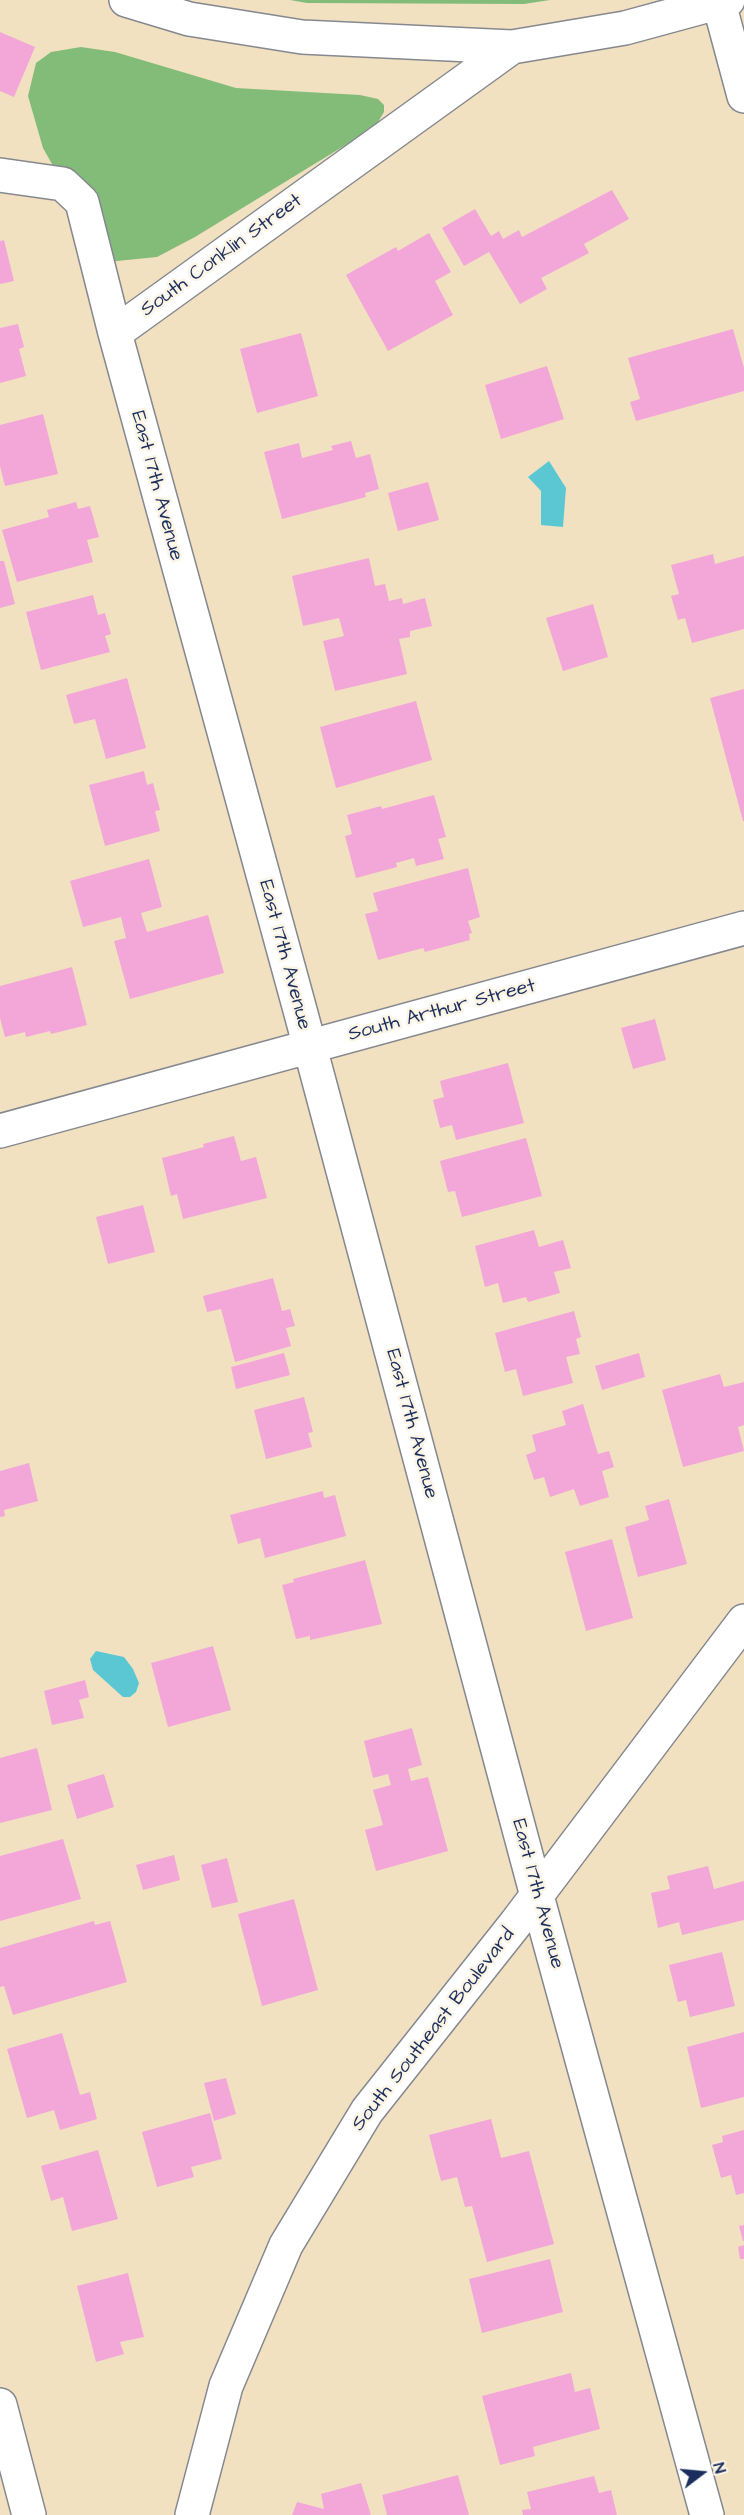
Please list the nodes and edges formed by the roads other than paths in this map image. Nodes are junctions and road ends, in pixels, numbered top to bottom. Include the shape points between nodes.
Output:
1 (126, 0) edge
2 (724, 1) edge
3 (512, 47) junction
4 (744, 96) edge
5 (0, 175) edge
6 (115, 333) junction
7 (744, 928) edge
8 (310, 1048) junction
9 (0, 1131) edge
10 (744, 1621) edge
11 (537, 1896) junction
12 (0, 2405) edge
13 (29, 2515) edge
14 (192, 2515) edge
15 (707, 2515) edge

1 - 3 street via 189,19 302,38
2 - 3 street via 625,28
2 - 4 street
3 - 6 street, South Conklin Street
5 - 6 street, South Conklin Street via 63,184 82,202
6 - 8 street, East 17th Avenue
7 - 8 street, South Arthur Street
8 - 9 street, South Arthur Street
8 - 11 street, East 17th Avenue
10 - 11 street, South Southeast Boulevard
11 - 14 street, South Southeast Boulevard via 367,2111 286,2245 226,2386
11 - 15 street, East 17th Avenue
12 - 13 street

